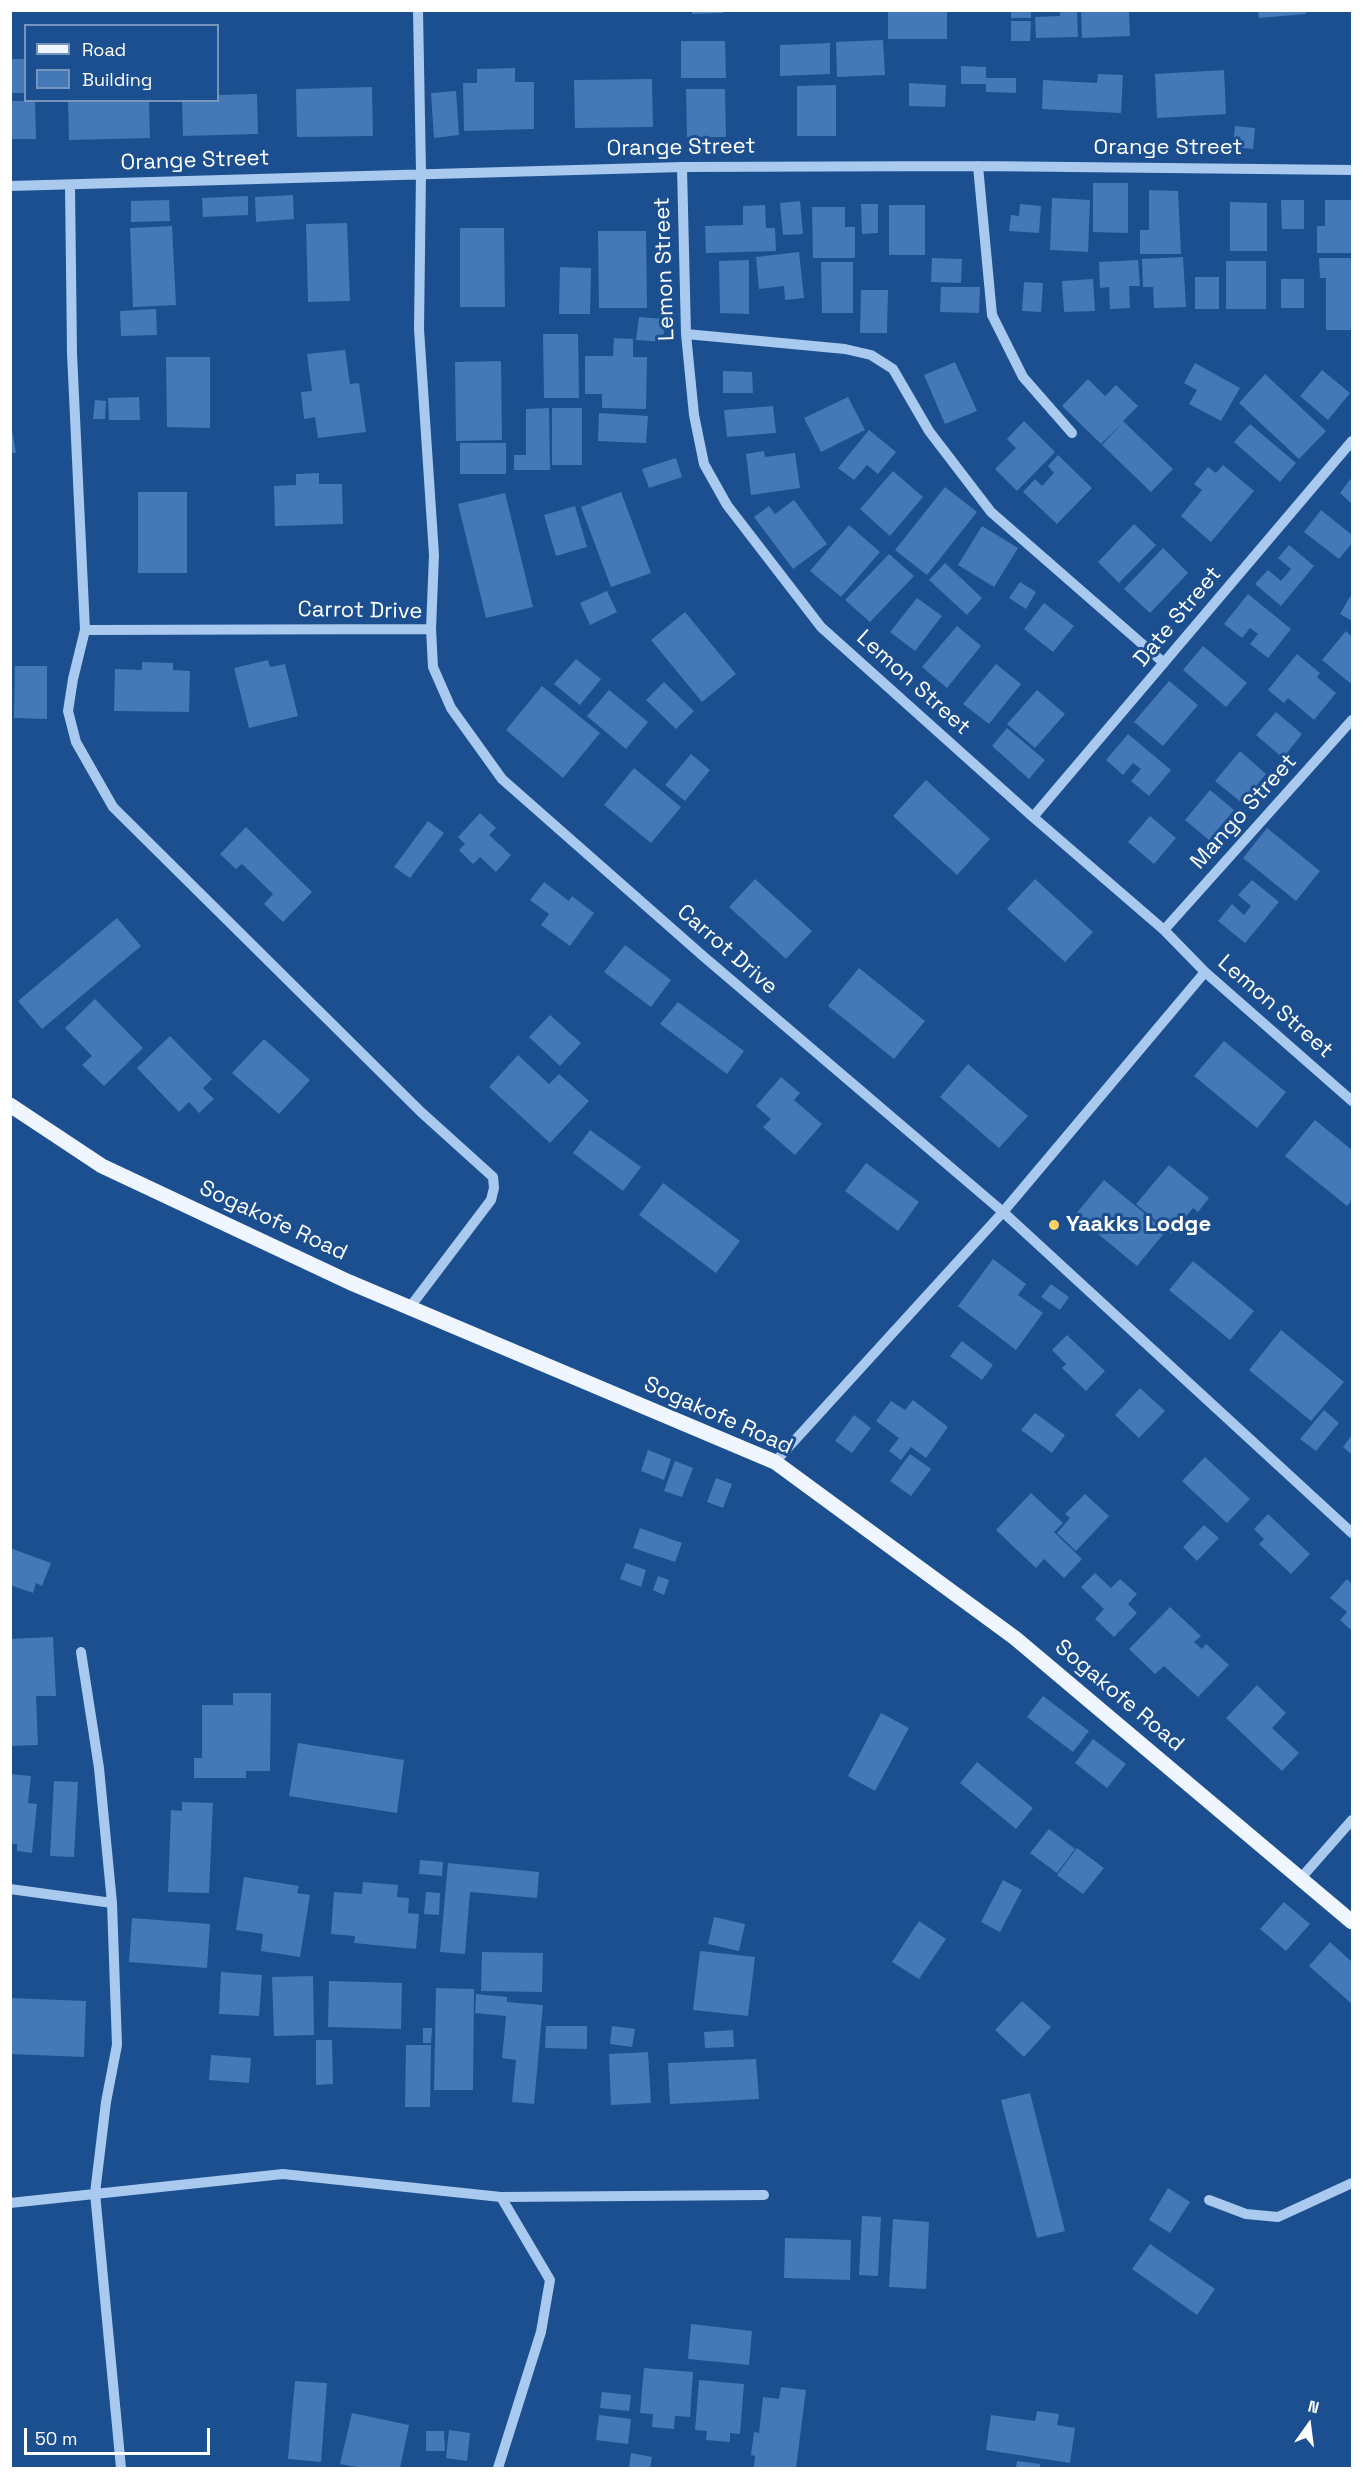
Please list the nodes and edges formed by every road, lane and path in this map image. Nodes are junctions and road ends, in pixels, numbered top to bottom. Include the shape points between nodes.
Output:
1 (418, 10) edge
2 (978, 166) junction
3 (682, 167) junction
4 (1353, 170) edge
5 (421, 172) junction
6 (70, 184) junction
7 (10, 186) edge
8 (686, 334) junction
9 (1072, 433) dead end
10 (1353, 441) edge
11 (431, 629) junction
12 (85, 630) junction
13 (1164, 663) junction
14 (1353, 720) edge
15 (1033, 818) junction
16 (1164, 930) junction
17 (1205, 972) junction
18 (1353, 1101) edge
19 (10, 1106) edge
20 (1003, 1212) junction
21 (410, 1307) junction
22 (775, 1462) junction
23 (1353, 1533) edge
24 (81, 1652) dead end
25 (1353, 1820) edge
26 (1301, 1878) junction
27 (10, 1889) edge
28 (112, 1903) junction
29 (1353, 1922) edge
30 (1353, 2182) edge
31 (95, 2193) junction
32 (765, 2195) dead end
33 (501, 2197) junction
34 (1209, 2199) dead end
35 (10, 2203) edge
36 (121, 2469) edge
37 (498, 2469) edge

1 - 5 street
2 - 3 street, Orange Street
2 - 4 street, Orange Street
2 - 9 street via 992,315 1023,377
3 - 5 street, Orange Street
3 - 8 street, Lemon Street
5 - 6 street, Orange Street
5 - 11 street via 419,329 434,555
6 - 7 street, Orange Street
6 - 12 street via 72,353
8 - 13 street via 845,348 871,355 893,369 929,430 991,512
8 - 15 street, Lemon Street via 694,416 704,464 727,505 821,627
10 - 13 street, Date Street
11 - 12 street, Carrot Drive
11 - 20 street, Carrot Drive via 433,667 451,708 502,779
12 - 21 street via 68,711 76,742 113,807 421,1112 493,1177 491,1200
13 - 15 street, Date Street
14 - 16 street, Mango Street
15 - 16 street, Lemon Street
16 - 17 street, Lemon Street
17 - 18 street, Lemon Street
17 - 20 street
19 - 21 main road, Sogakofe Road via 102,1166
20 - 22 street
20 - 23 street, Carrot Drive
21 - 22 main road, Sogakofe Road
22 - 26 main road, Sogakofe Road via 1015,1638
24 - 28 street via 99,1768
25 - 26 street
26 - 29 main road, Sogakofe Road
27 - 28 street
28 - 31 street via 117,2045
30 - 34 street via 1278,2217 1246,2214
31 - 33 street via 283,2174
31 - 35 street
31 - 36 street
32 - 33 street
33 - 37 street via 550,2280 541,2332

